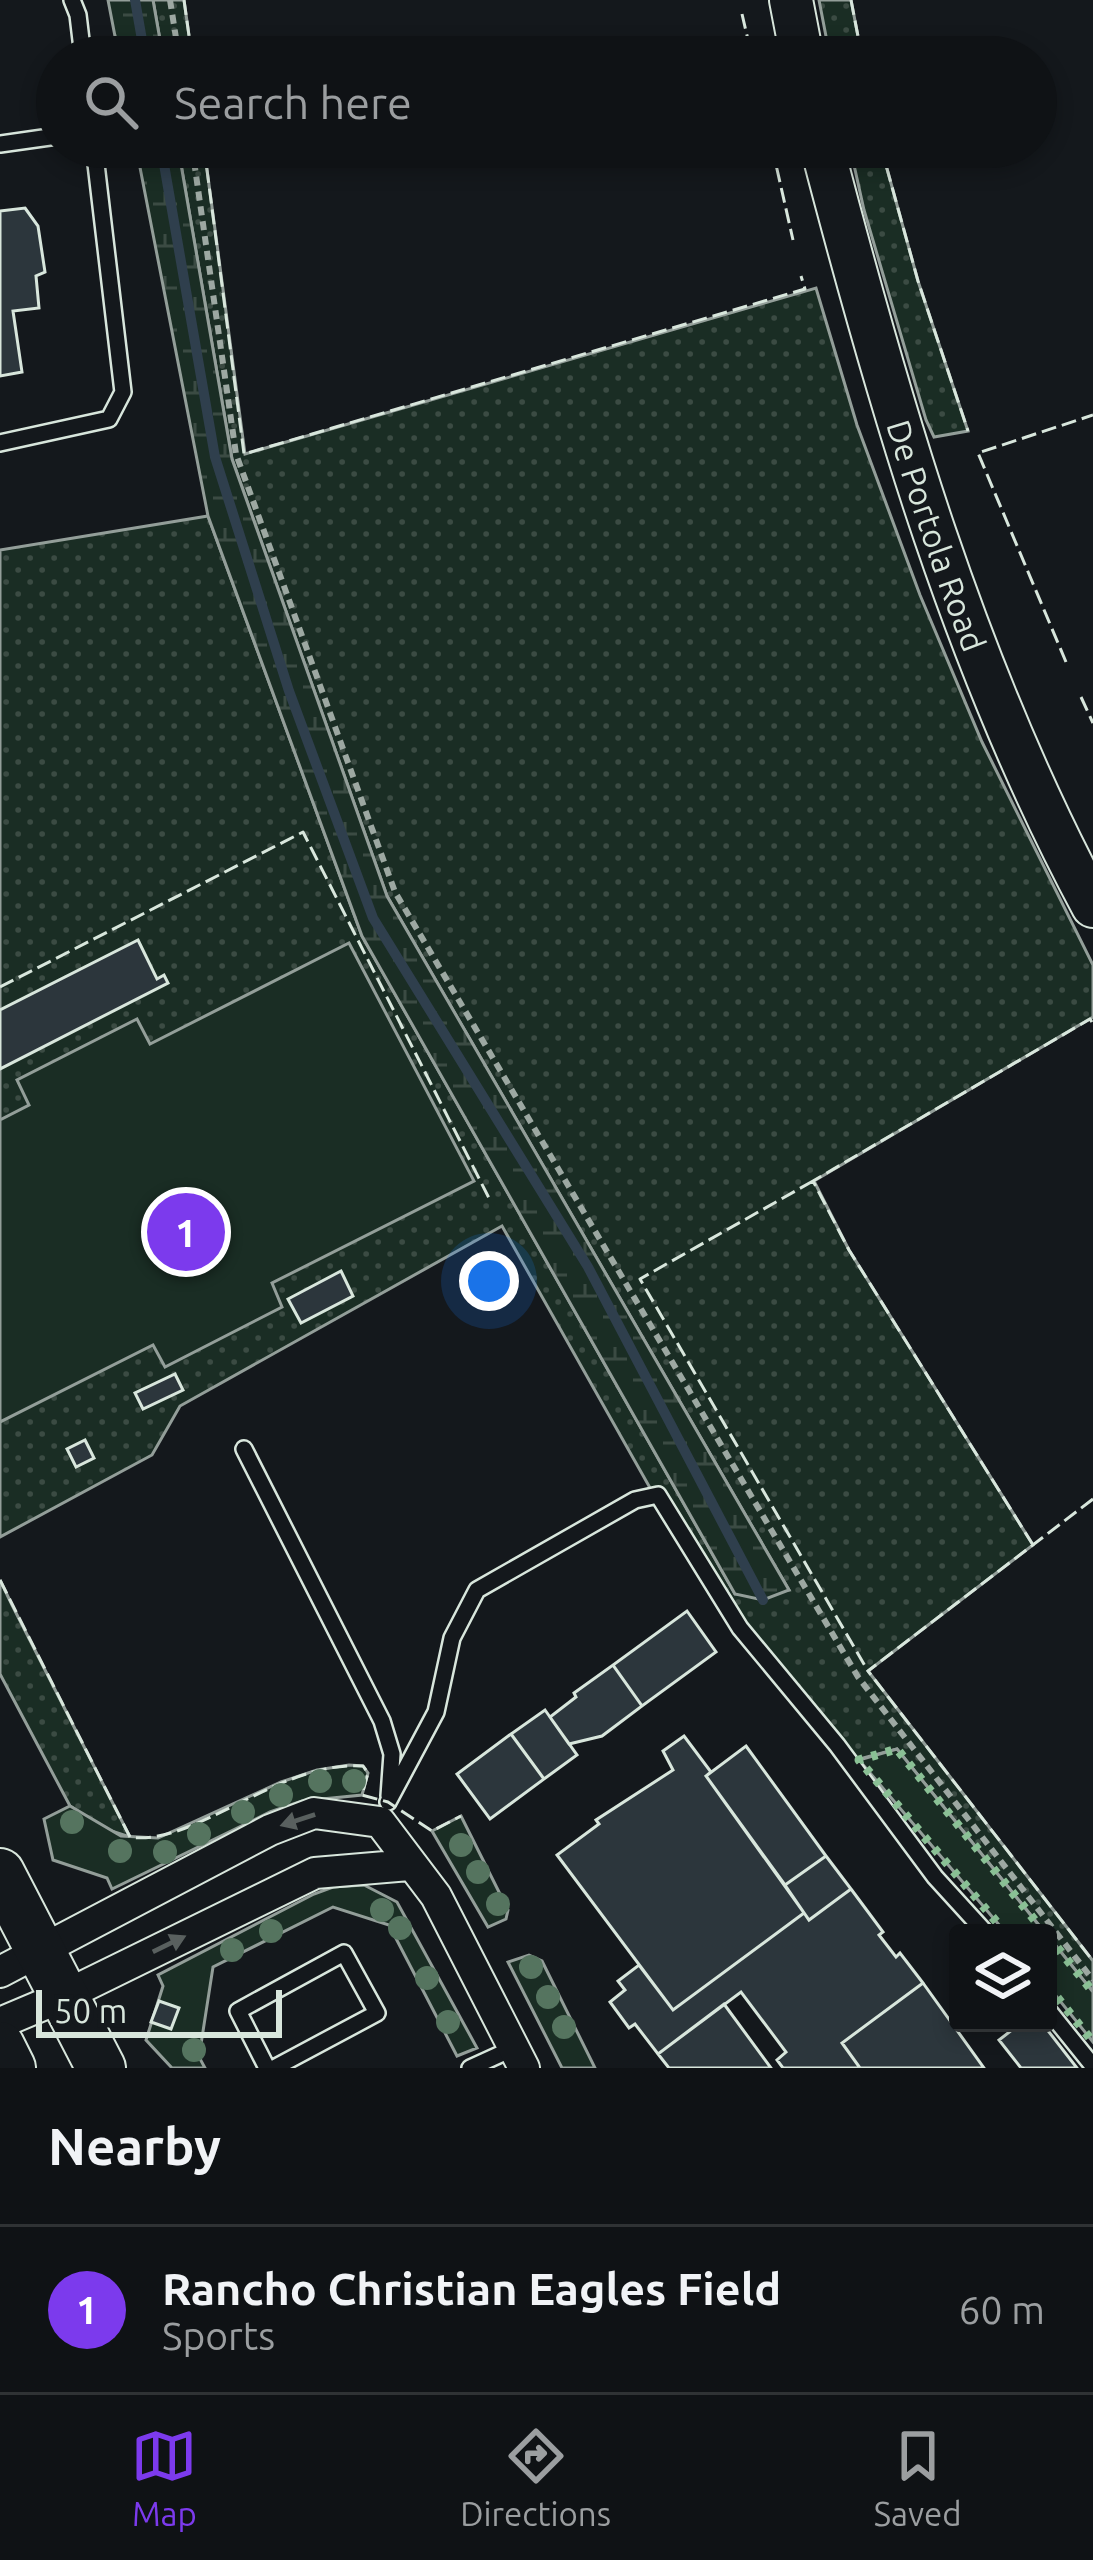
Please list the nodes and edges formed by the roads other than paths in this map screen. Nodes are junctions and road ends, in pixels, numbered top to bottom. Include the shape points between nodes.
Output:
1 (72, 0) edge
2 (791, 0) edge
3 (80, 36) edge
4 (798, 36) edge
5 (36, 139) edge
6 (0, 144) edge
7 (96, 168) edge
8 (827, 168) edge
9 (0, 443) edge
10 (1093, 906) edge
11 (244, 1450) dead end
12 (384, 1812) junction
13 (410, 1865) junction
14 (368, 1868) junction
15 (0, 1873) edge
16 (978, 1924) edge
17 (20, 1962) edge
18 (64, 1996) junction
19 (1057, 2021) edge
20 (0, 2023) edge
21 (0, 2046) edge
22 (519, 2058) edge
23 (1093, 2066) edge
24 (11, 2068) edge
25 (101, 2068) edge
26 (271, 2068) edge
27 (470, 2068) edge

1 - 3 lane
2 - 4 main road
5 - 6 lane
7 - 9 lane via 123,392 109,419
8 - 10 main road, De Portola Road via 880,369 961,614 1049,825
11 - 12 lane via 382,1721 392,1754
12 - 13 street
12 - 14 lane
12 - 16 lane via 436,1712 452,1639 477,1590 635,1500 658,1495 740,1628
12 -> 17 street via 292,1821
13 - 14 street
13 - 22 street via 436,1896
18 -> 14 street via 315,1873
15 - 17 main road
17 - 18 main road
18 - 20 street
18 - 25 main road
19 - 23 lane
21 - 24 main road
22 - 27 lane
26 - 26 lane via 238,2011 344,1953 377,2013

